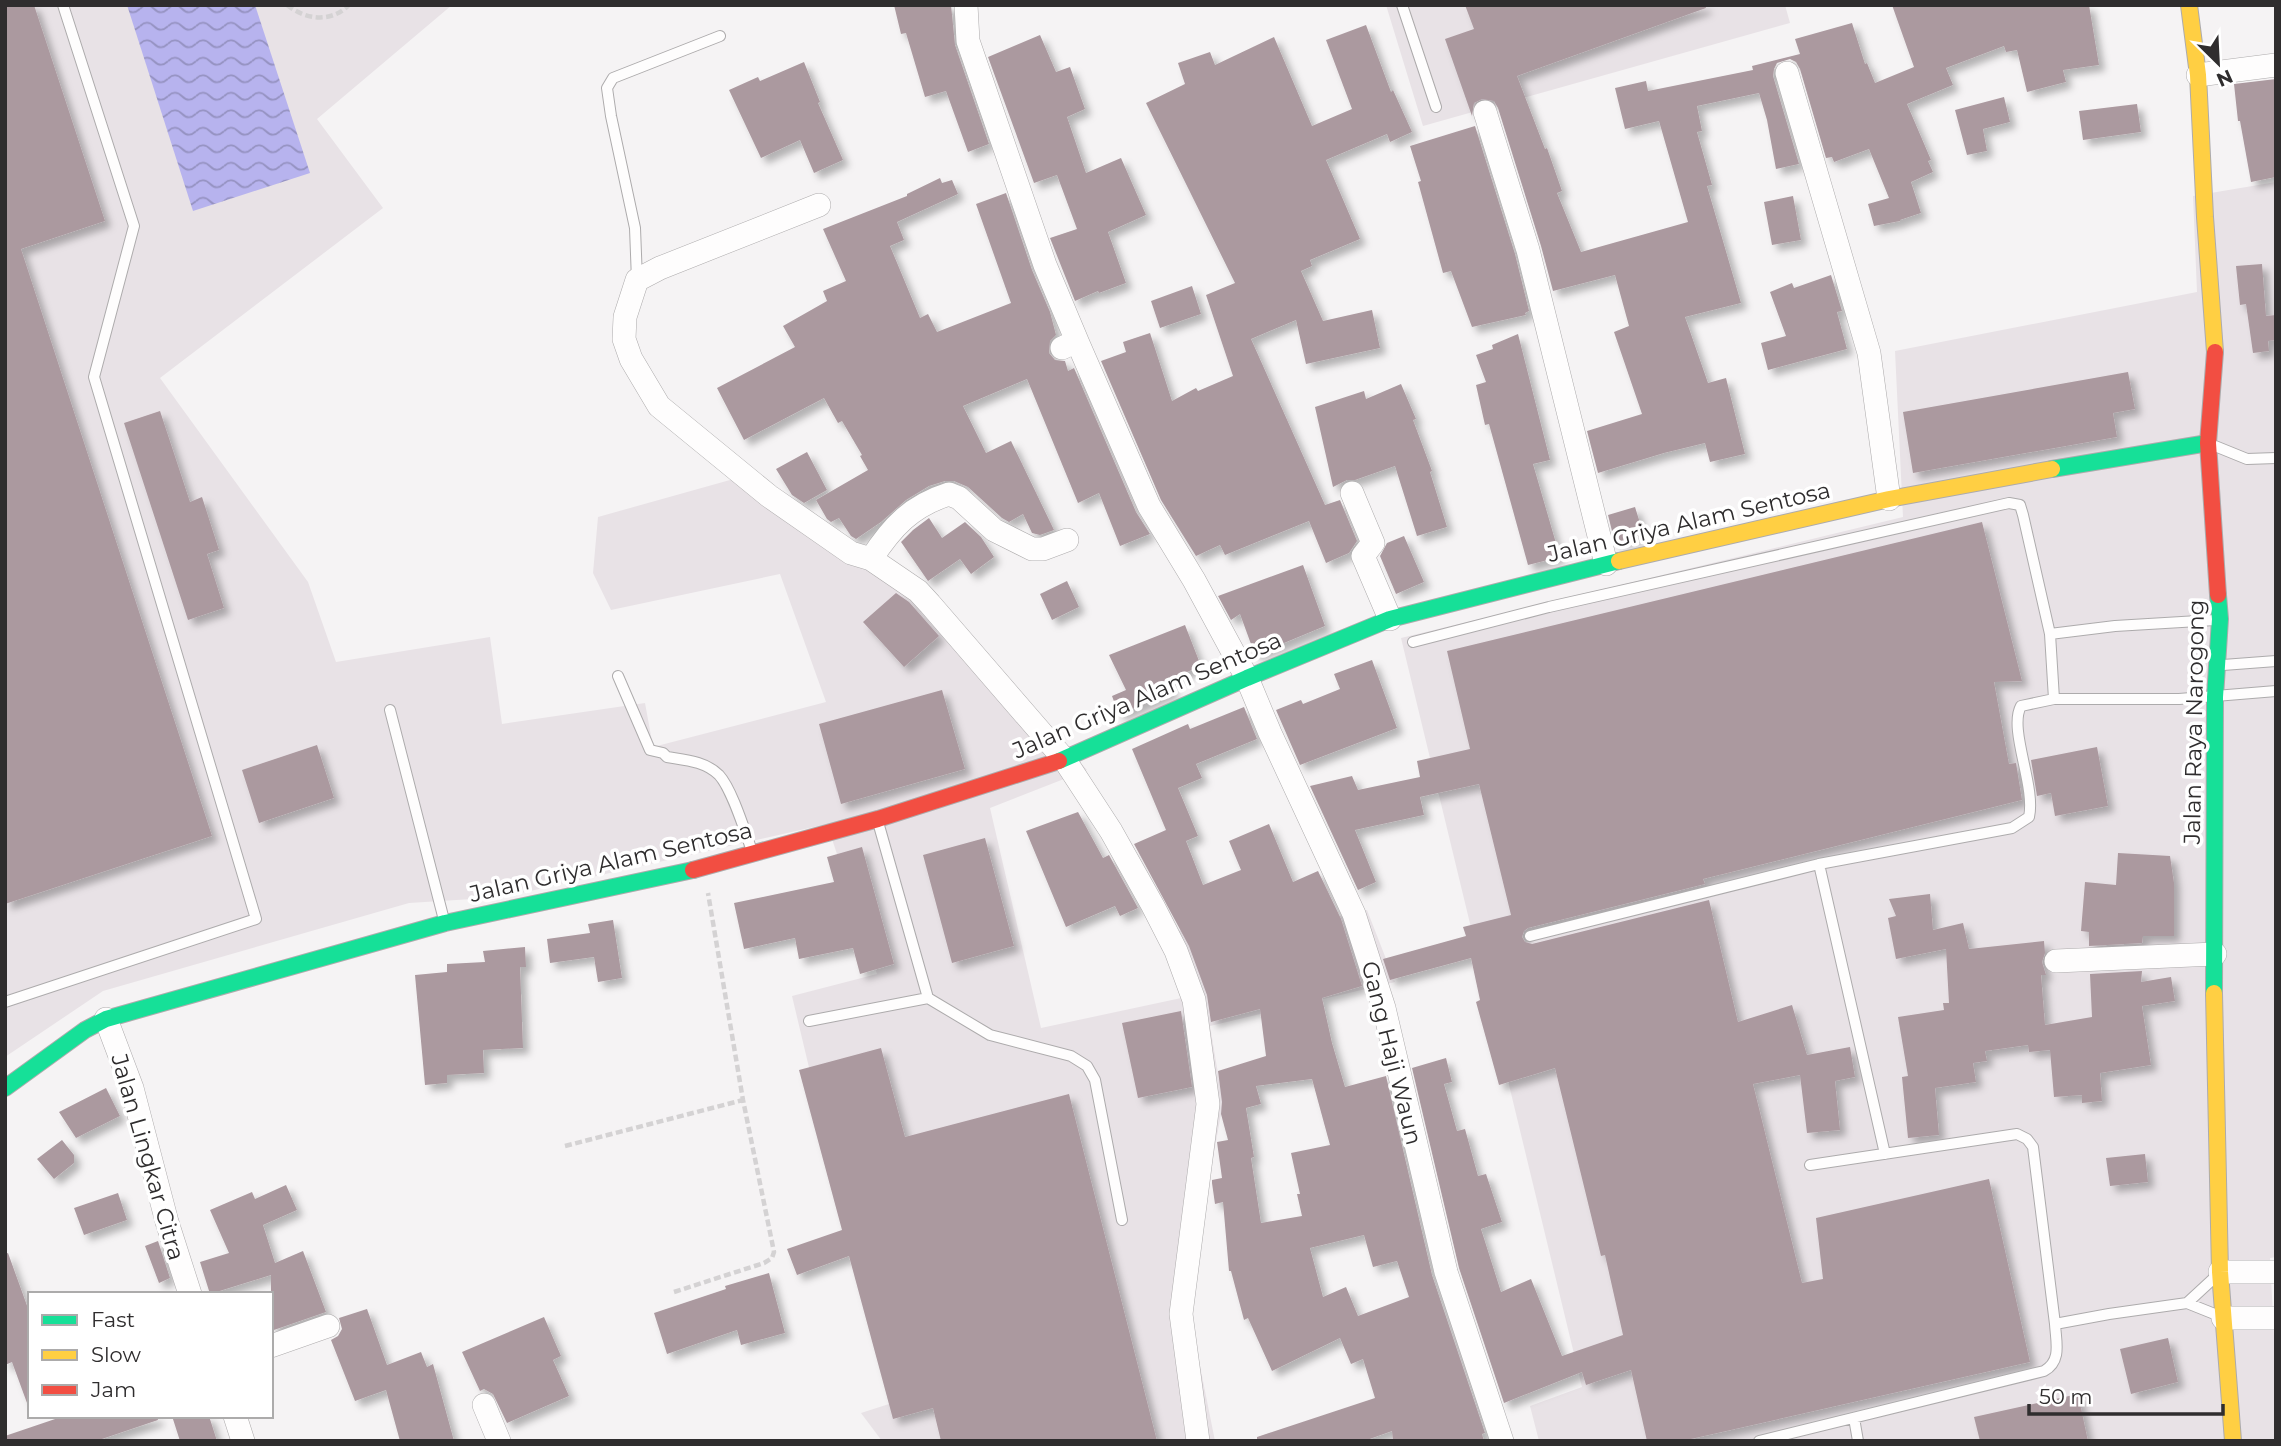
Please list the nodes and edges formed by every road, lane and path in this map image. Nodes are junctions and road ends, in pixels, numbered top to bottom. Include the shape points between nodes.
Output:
1 (63, 5) edge
2 (287, 5) edge
3 (349, 5) edge
4 (966, 5) edge
5 (1402, 5) edge
6 (2189, 5) edge
7 (720, 36) dead end
8 (2276, 65) edge
9 (1787, 73) dead end
10 (2198, 75) junction
11 (1436, 107) dead end
12 (1485, 113) dead end
13 (819, 205) dead end
14 (637, 280) junction
15 (2208, 443) junction
16 (2276, 458) edge
17 (1352, 492) dead end
18 (1889, 499) junction
19 (1067, 540) dead end
20 (871, 559) junction
21 (1606, 564) junction
22 (1390, 619) junction
23 (2220, 619) junction
24 (2050, 634) junction
25 (1413, 642) dead end
26 (2276, 661) edge
27 (2217, 665) junction
28 (618, 676) dead end
29 (1247, 677) junction
30 (2276, 691) edge
31 (2215, 697) junction
32 (2054, 699) junction
33 (390, 710) dead end
34 (1065, 759) junction
35 (878, 819) junction
36 (753, 854) junction
37 (1819, 864) junction
38 (704, 868) junction
39 (445, 923) junction
40 (1530, 936) dead end
41 (2215, 954) junction
42 (2056, 961) dead end
43 (928, 998) junction
44 (5, 1002) edge
45 (106, 1019) junction
46 (809, 1021) dead end
47 (5, 1088) edge
48 (744, 1100) junction
49 (565, 1146) dead end
50 (1885, 1154) junction
51 (1810, 1165) dead end
52 (1122, 1220) dead end
53 (2220, 1272) junction
54 (2276, 1272) edge
55 (189, 1292) edge
56 (674, 1292) dead end
57 (2187, 1303) junction
58 (2223, 1318) junction
59 (2276, 1318) edge
60 (2055, 1324) junction
61 (328, 1326) dead end
62 (273, 1345) edge
63 (484, 1405) dead end
64 (236, 1418) edge
65 (1854, 1419) junction
66 (243, 1441) edge
67 (499, 1441) edge
68 (1198, 1441) edge
69 (1502, 1441) edge
70 (1759, 1441) edge
71 (1858, 1441) edge
72 (2233, 1441) edge

1 - 44 lane via 134,226 93,377 256,919
2 - 3 path via 309,17 326,18
4 - 29 street, Gang Haji Waun via 968,41 1070,344 1149,506
5 - 11 lane
6 - 10 street, Jalan Raya Narogong
7 - 14 lane via 613,78 607,88 635,228
8 - 10 street
9 - 18 street via 1869,353
10 - 15 street, Jalan Raya Narogong via 2216,344
12 - 21 street via 1528,250
13 - 14 street
14 - 20 street via 625,317 624,339 659,407 769,496 851,553
15 - 16 lane via 2247,459
15 - 18 street, Jalan Griya Alam Sentosa
15 - 23 street, Jalan Raya Narogong
17 - 22 street via 1373,543 1363,556
18 - 21 street, Jalan Griya Alam Sentosa
19 - 20 street via 1043,550 1032,549 994,530 949,494 901,519
20 - 34 street via 918,591
21 - 22 street, Jalan Griya Alam Sentosa
22 - 29 street, Jalan Griya Alam Sentosa
23 - 24 lane
23 - 27 street, Jalan Raya Narogong
24 - 25 lane via 2020,505 2009,503
24 - 32 lane
26 - 27 lane
27 - 31 street, Jalan Raya Narogong
28 - 36 lane via 650,750 704,765 726,784
29 - 34 street, Jalan Griya Alam Sentosa
29 - 69 street, Gang Haji Waun via 1354,914 1384,1008 1446,1272
30 - 31 lane
31 - 32 lane
31 - 41 street, Jalan Raya Narogong
32 - 37 lane via 2021,706 2017,713 2032,804 2029,817 2022,822 2012,828
33 - 39 lane
34 - 35 street, Jalan Griya Alam Sentosa
34 - 68 street via 1153,906 1194,1000 1208,1104 1181,1314
35 - 36 street, Jalan Griya Alam Sentosa
35 - 43 lane
36 - 38 street, Jalan Griya Alam Sentosa
37 - 40 lane
37 - 50 lane
38 - 39 street, Jalan Griya Alam Sentosa
38 - 48 path
39 - 45 street, Jalan Griya Alam Sentosa
41 - 42 street
41 - 53 street, Jalan Raya Narogong
43 - 46 lane
43 - 52 lane via 990,1035 1071,1056 1087,1066 1095,1080
45 - 47 street, Jalan Griya Alam Sentosa
45 - 55 street, Jalan Lingkar Citra via 132,1088
48 - 49 path
48 - 56 path via 772,1258
50 - 51 lane
50 - 60 lane via 2017,1133 2027,1139 2033,1147
53 - 54 street
53 - 57 lane
53 - 58 street, Jalan Raya Narogong
57 - 58 lane
57 - 60 lane
58 - 59 street
58 - 72 street, Jalan Raya Narogong
60 - 65 lane via 2056,1361 2044,1371
61 - 62 street
63 - 67 street
64 - 66 street
65 - 70 lane
65 - 71 lane

